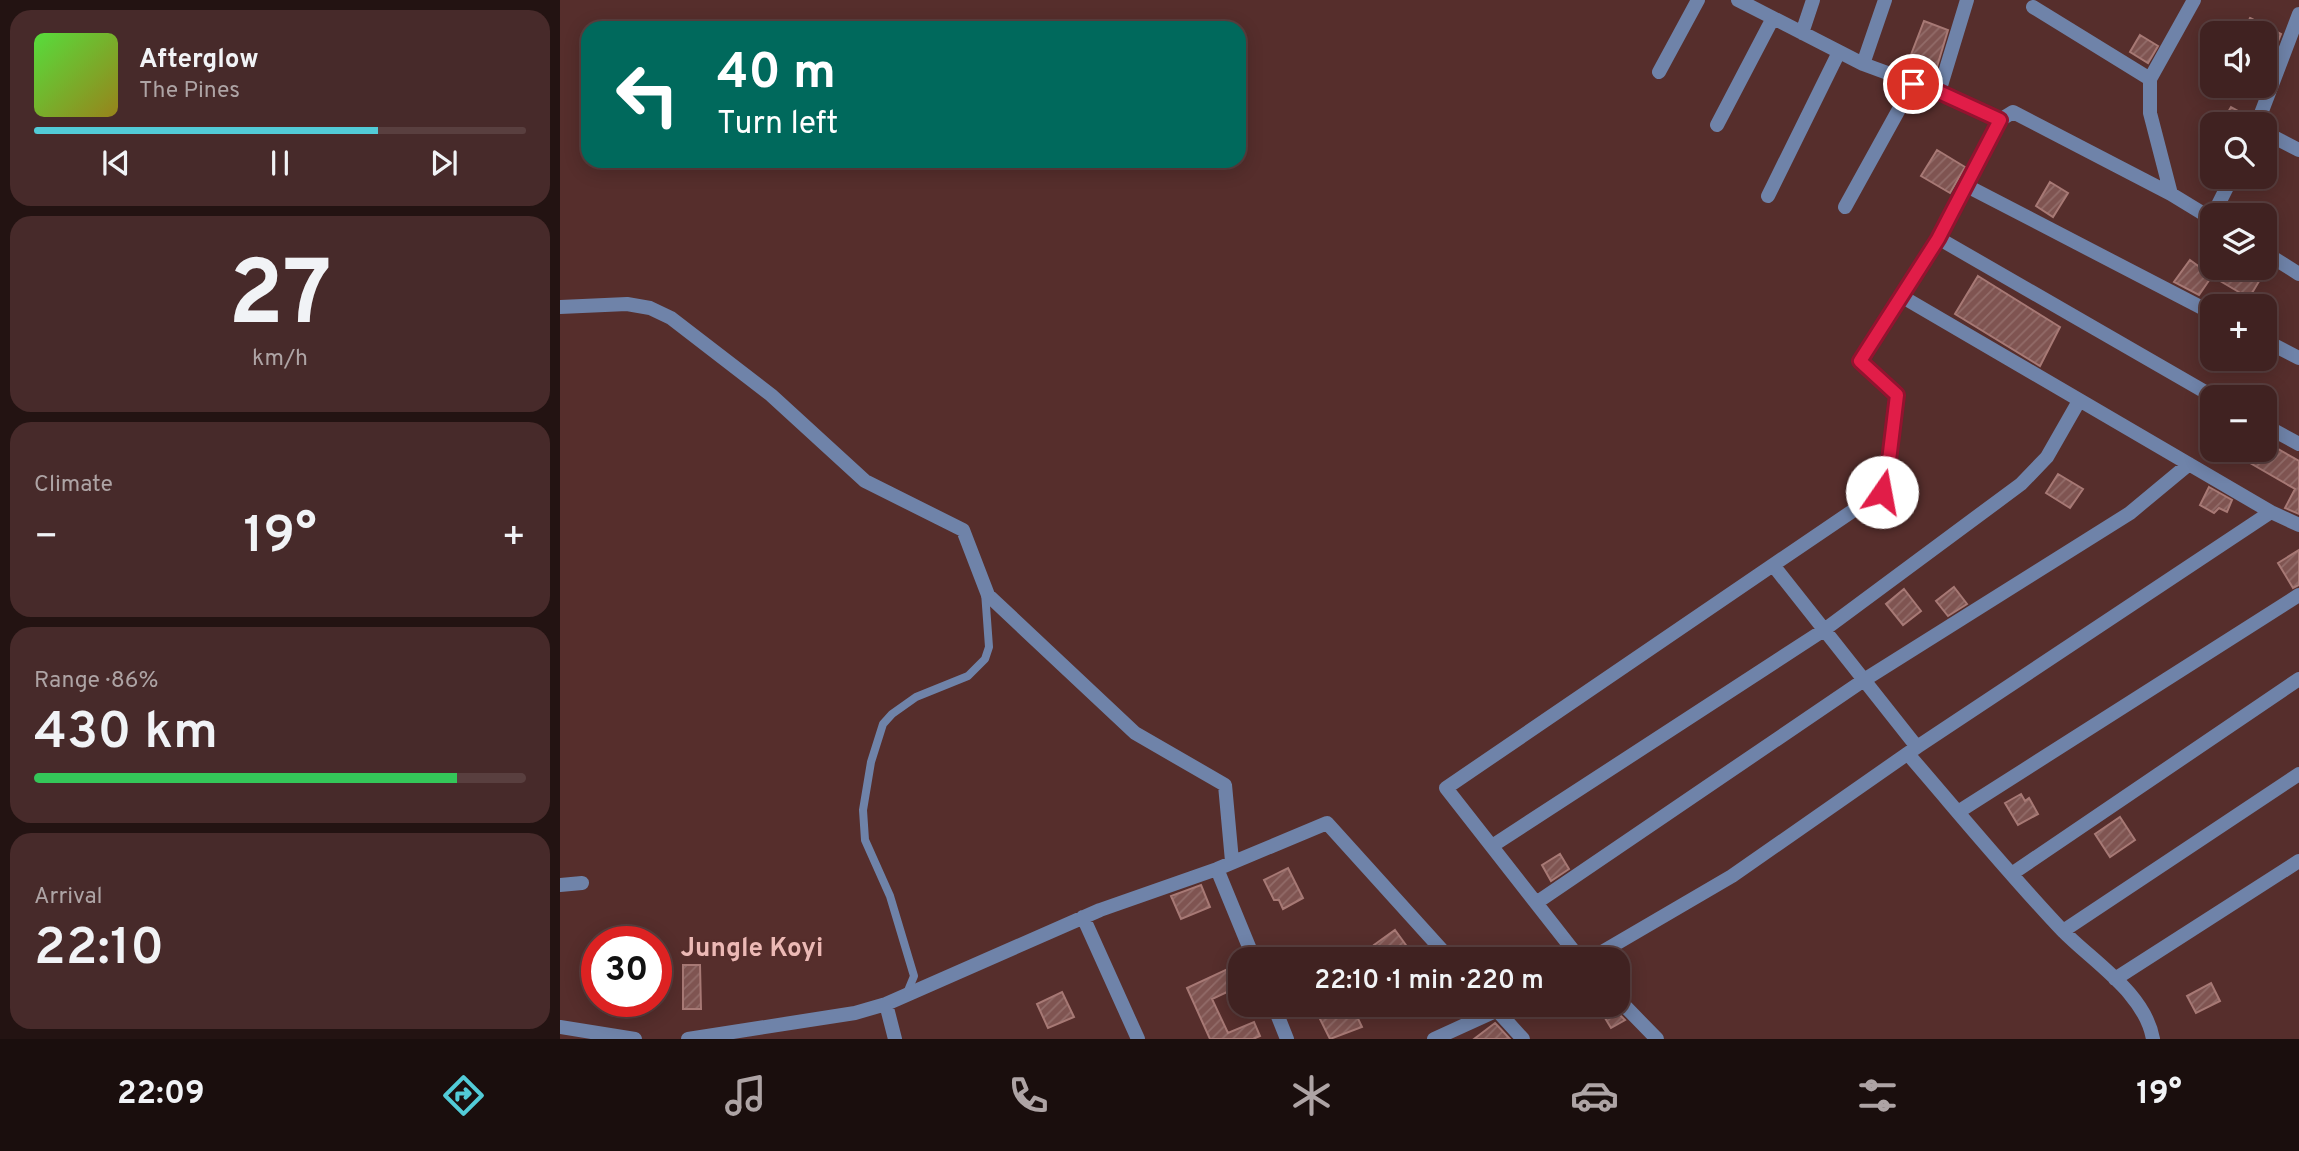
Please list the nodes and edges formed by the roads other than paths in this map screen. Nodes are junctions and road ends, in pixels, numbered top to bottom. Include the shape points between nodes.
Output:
1 (1698, 0) edge
2 (1738, 0) edge
3 (1813, 0) edge
4 (1885, 0) edge
5 (1967, 0) edge
6 (2194, 0) edge
7 (2033, 7) dead end
8 (2299, 14) edge
9 (1773, 18) junction
10 (1802, 33) junction
11 (1839, 52) junction
12 (1863, 64) junction
13 (1659, 72) dead end
14 (2150, 79) junction
15 (1913, 84) junction
16 (1939, 92) junction
17 (2262, 112) edge
18 (2000, 120) junction
19 (1717, 125) dead end
20 (2277, 139) edge
21 (2299, 150) edge
22 (1967, 186) junction
23 (2171, 194) junction
24 (1768, 196) dead end
25 (1845, 207) dead end
26 (2200, 211) edge
27 (1938, 239) junction
28 (2277, 260) edge
29 (2299, 274) edge
30 (1901, 296) junction
31 (560, 307) edge
32 (2200, 307) edge
33 (2277, 347) edge
34 (2299, 358) edge
35 (2200, 389) edge
36 (2079, 401) junction
37 (2277, 432) edge
38 (2299, 444) edge
39 (2189, 464) junction
40 (2271, 512) junction
41 (2299, 525) edge
42 (1773, 565) junction
43 (985, 591) junction
44 (2299, 595) edge
45 (1824, 631) junction
46 (2299, 679) edge
47 (1864, 680) junction
48 (1913, 751) junction
49 (2299, 774) edge
50 (1958, 811) junction
51 (1492, 846) junction
52 (1232, 861) junction
53 (2299, 861) edge
54 (1217, 869) junction
55 (2013, 873) junction
56 (582, 883) dead end
57 (560, 885) edge
58 (1536, 902) junction
59 (1083, 917) junction
60 (2063, 931) junction
61 (1249, 947) edge
62 (1439, 947) edge
63 (1571, 947) edge
64 (1610, 947) edge
65 (2115, 979) junction
66 (903, 998) junction
67 (886, 1004) junction
68 (1630, 1011) edge
69 (1278, 1017) edge
70 (1477, 1017) edge
71 (1503, 1017) edge
72 (560, 1027) edge
73 (635, 1039) edge
74 (688, 1039) edge
75 (895, 1039) edge
76 (1138, 1039) edge
77 (1287, 1039) edge
78 (1434, 1039) edge
79 (1523, 1039) edge
80 (1657, 1039) edge
81 (2153, 1039) edge

1 - 13 street
2 - 9 street
3 - 10 street
4 - 12 street
5 - 16 street
6 - 14 street
7 - 14 street
8 - 17 street
9 - 10 street
9 - 19 street
10 - 11 street
11 - 12 street
11 - 24 street
12 - 15 street
14 - 23 street via 2150,113
15 - 16 street
15 - 25 street
16 - 18 street
18 - 22 street
18 - 23 street via 2013,112
20 - 21 street
22 - 27 street
22 - 32 street
23 - 26 street
27 - 30 street
27 - 35 street
28 - 29 street
30 - 36 street
30 - 42 street via 1860,361 1897,395 1885,489
31 - 43 street via 640,305 682,325 772,395 865,481 963,530
33 - 34 street
36 - 39 street
36 - 45 street via 2035,471
37 - 38 street
39 - 40 street
39 - 47 street via 2130,513
40 - 41 street
40 - 48 street
42 - 45 street
42 - 51 street via 1446,788
43 - 52 street via 1135,733 1225,785
43 - 66 lane via 989,647 985,659 968,676 916,697 892,714 881,729 871,762 864,835 890,896 915,976
44 - 50 street
45 - 47 street
45 - 51 street
46 - 55 street
47 - 48 street
47 - 58 street
48 - 50 street
48 - 64 street via 1731,876
49 - 60 street
50 - 55 street
51 - 58 street
52 - 54 street
52 - 62 street via 1327,823
53 - 65 street
54 - 59 street
54 - 61 street
55 - 60 street
56 - 57 street
58 - 63 street
59 - 66 street
59 - 76 street
60 - 65 street
65 - 81 street via 2145,1014
66 - 67 street
67 - 74 street
67 - 75 street
68 - 80 street
69 - 77 street
70 - 78 street
71 - 79 street
72 - 73 street

